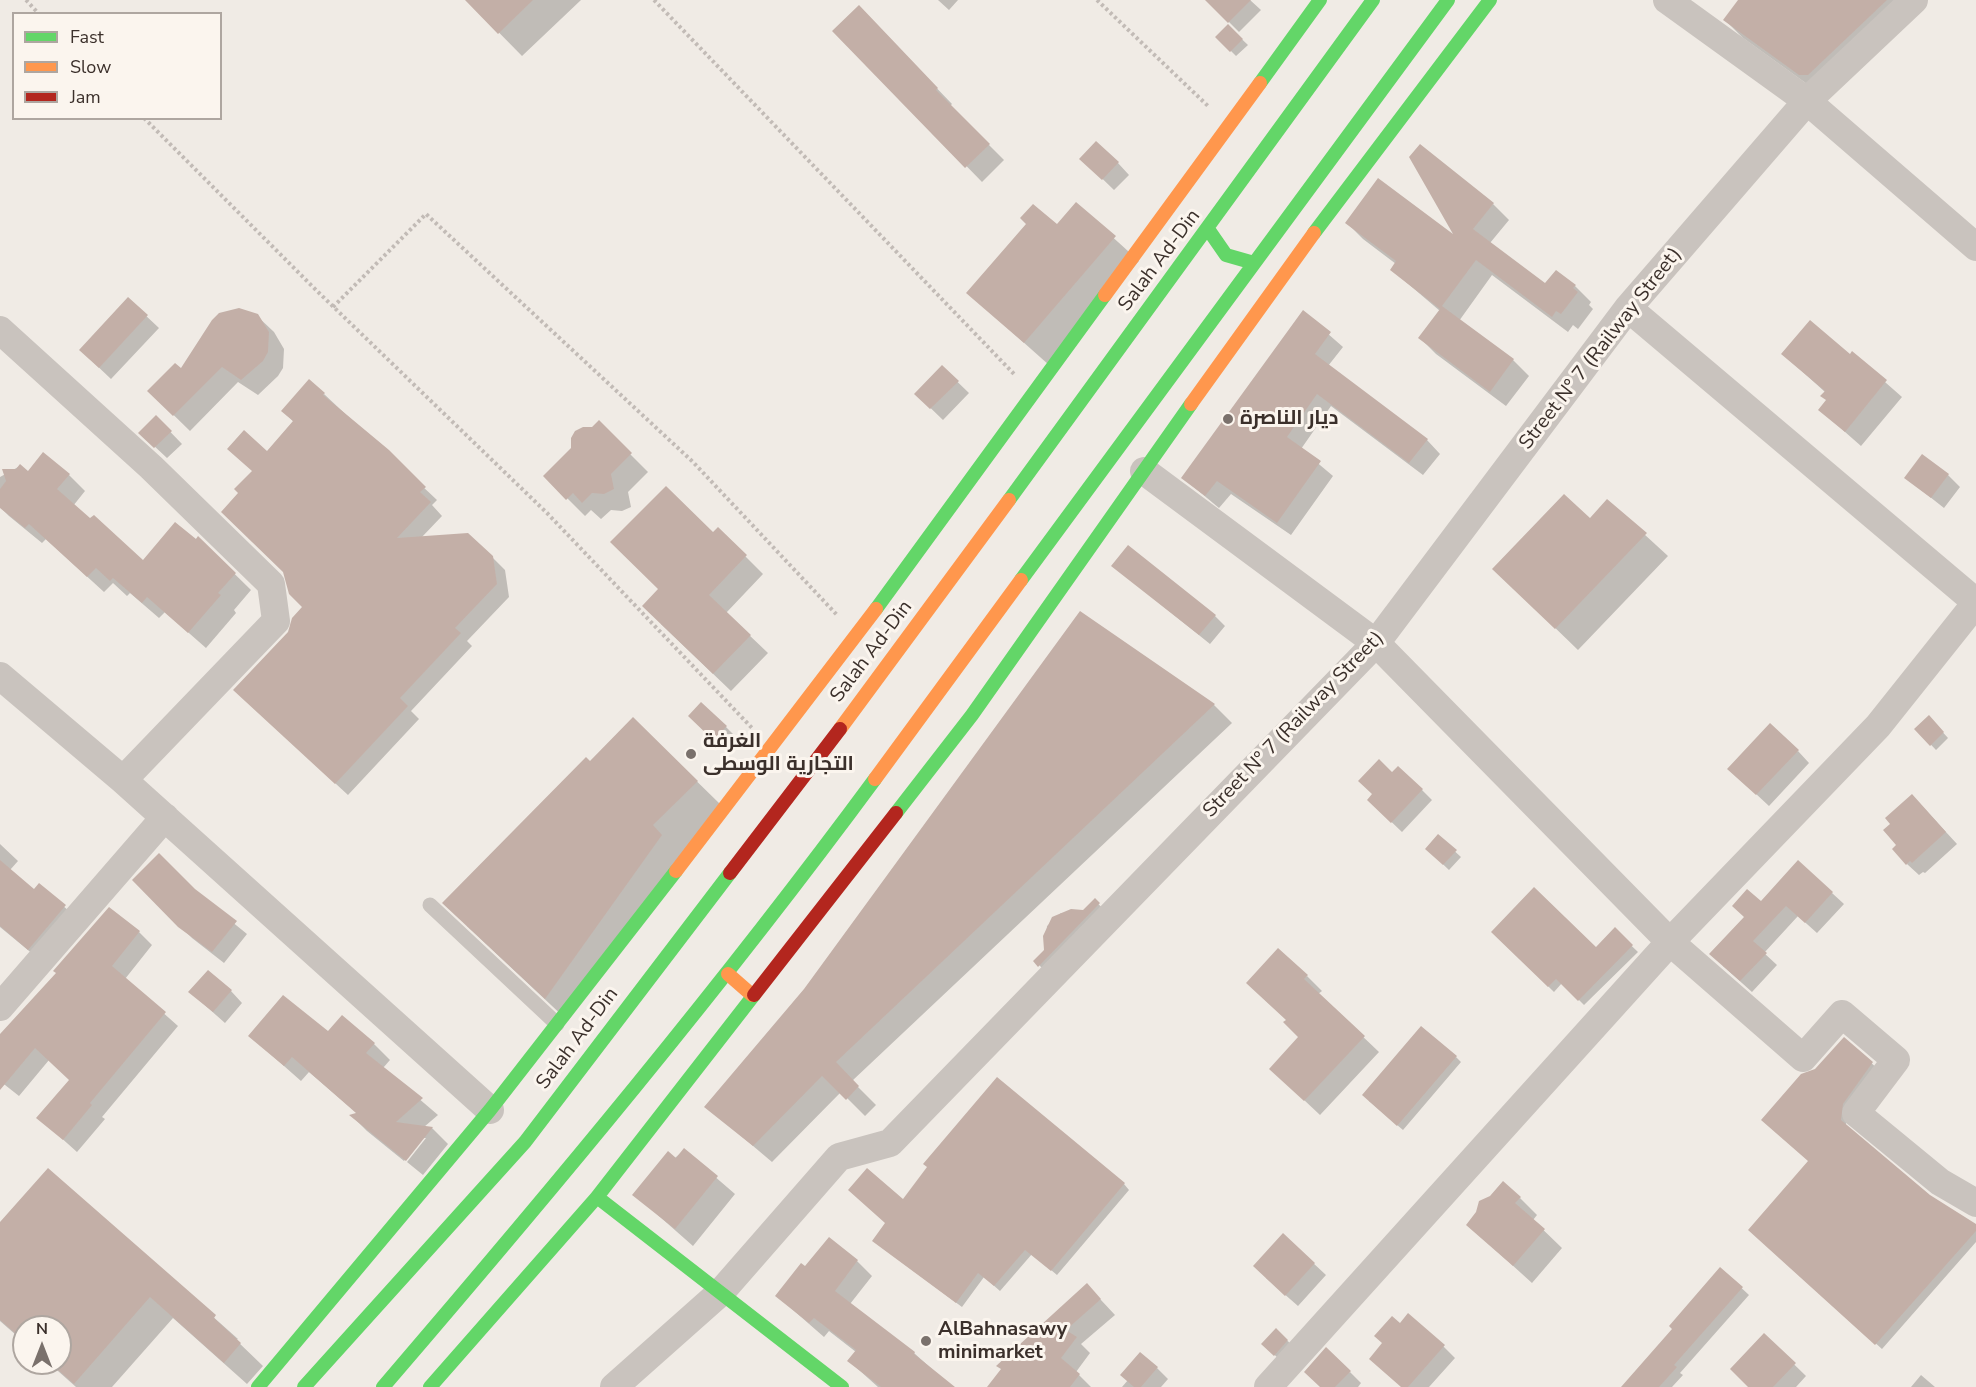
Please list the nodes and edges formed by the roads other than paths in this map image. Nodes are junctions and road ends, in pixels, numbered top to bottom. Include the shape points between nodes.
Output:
1 (1320, 0) edge
2 (1373, 0) edge
3 (1448, 0) edge
4 (1490, 0) edge
5 (1667, 0) edge
6 (1914, 0) edge
7 (1807, 101) junction
8 (1208, 229) junction
9 (1976, 247) edge
10 (1254, 263) junction
11 (1628, 308) junction
12 (0, 330) edge
13 (1144, 471) junction
14 (1976, 602) edge
15 (1376, 643) junction
16 (4, 686) edge
17 (123, 780) junction
18 (165, 817) junction
19 (430, 905) dead end
20 (1670, 942) junction
21 (728, 974) junction
22 (752, 995) junction
23 (0, 1007) edge
24 (557, 1024) junction
25 (490, 1110) junction
26 (597, 1197) junction
27 (1976, 1203) edge
28 (721, 1292) junction
29 (258, 1387) edge
30 (304, 1387) edge
31 (383, 1387) edge
32 (430, 1387) edge
33 (615, 1387) edge
34 (842, 1387) edge
35 (1268, 1387) edge

1 - 24 main road via 772,748
2 - 8 main road, Salah Ad-Din
3 - 10 main road
4 - 13 main road via 1264,301
5 - 7 street
6 - 7 street, Street N° 7 (Railway Street)
7 - 9 street
7 - 11 street, Street N° 7 (Railway Street)
8 - 10 main road via 1226,255
8 - 30 main road, Salah Ad-Din via 877,681 525,1142
10 - 21 main road
11 - 14 street
11 - 15 street, Street N° 7 (Railway Street)
12 - 17 street via 271,584 276,621
13 - 15 street
13 - 22 main road via 972,715
14 - 20 street via 1878,726
15 - 20 street
15 - 28 street, Street N° 7 (Railway Street) via 890,1143 839,1157
16 - 17 street
17 - 18 street
18 - 23 street
18 - 25 street
19 - 24 lane
20 - 27 street via 1803,1058 1842,1014 1896,1060 1856,1113 1940,1182
20 - 35 street
21 - 22 main road
21 - 31 main road via 571,1167
22 - 26 main road
24 - 25 main road
25 - 29 main road
26 - 28 main road
26 - 32 main road
28 - 33 street, Street N° 7 (Railway Street)
28 - 34 main road

